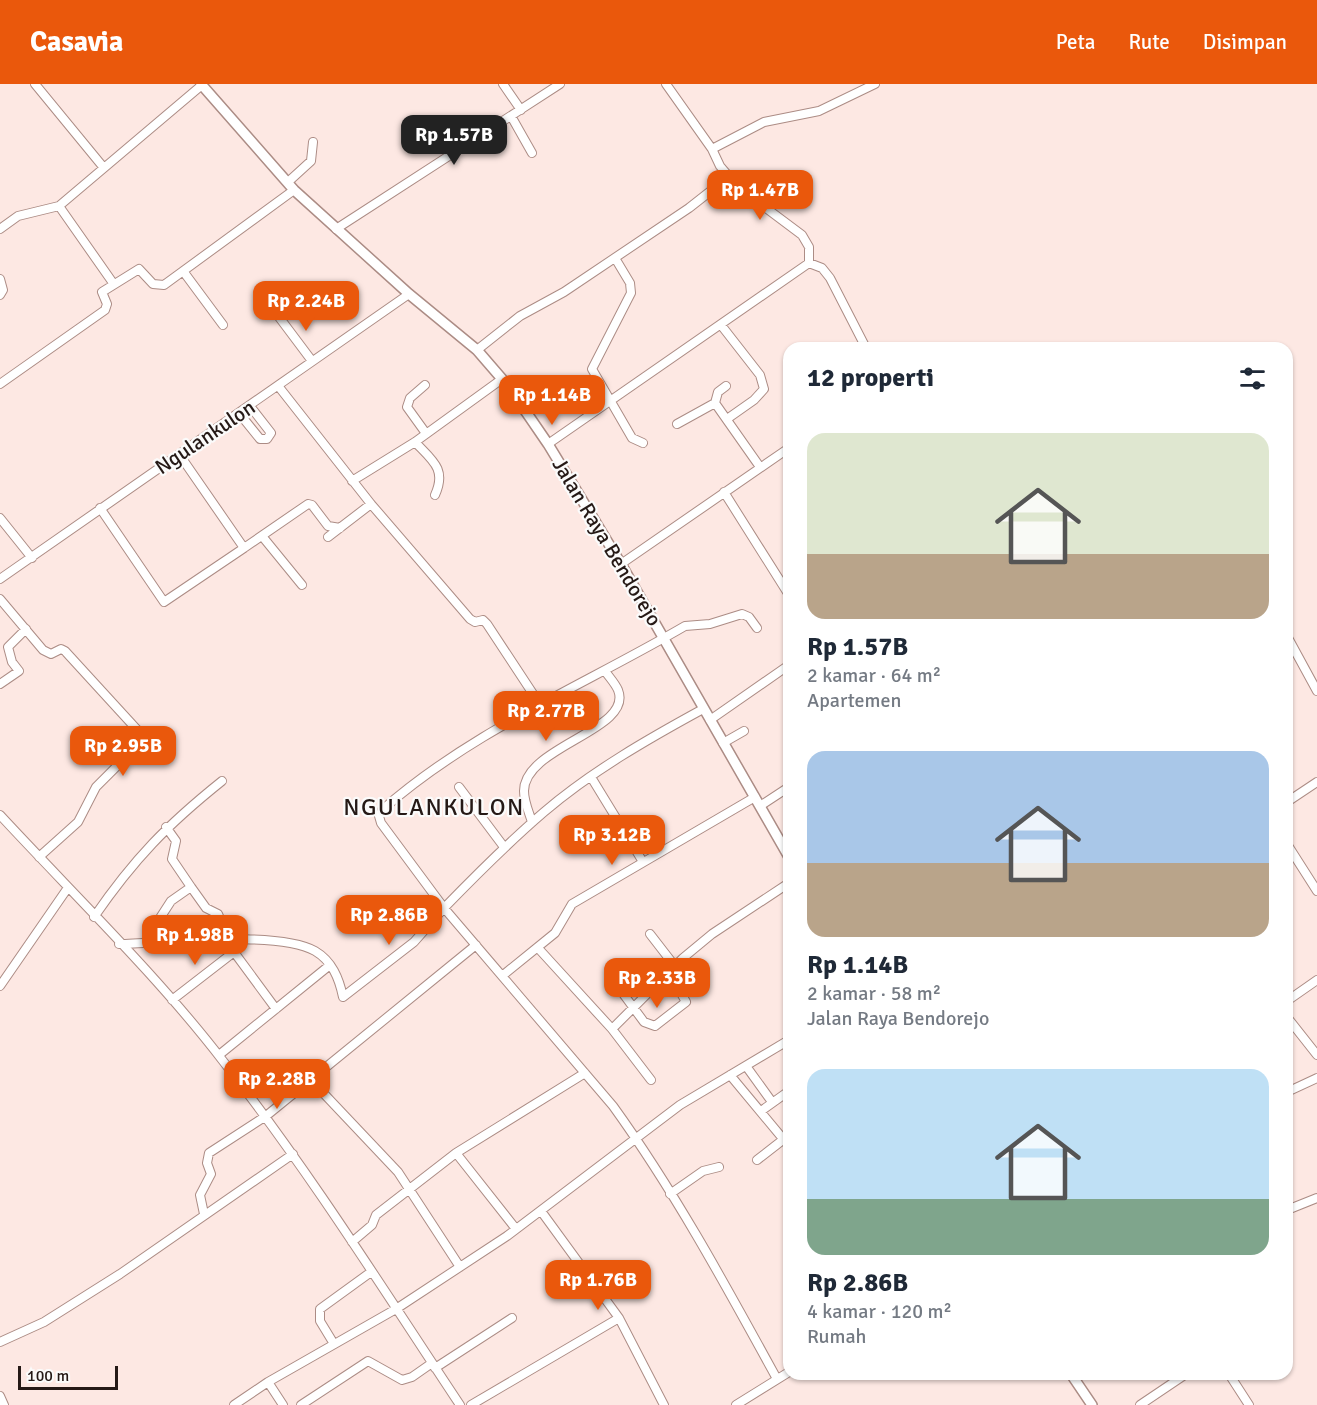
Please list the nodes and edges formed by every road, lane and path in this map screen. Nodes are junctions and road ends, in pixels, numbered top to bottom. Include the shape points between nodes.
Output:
1 (34, 84) edge
2 (503, 84) edge
3 (560, 84) edge
4 (666, 84) edge
5 (875, 84) edge
6 (201, 85) edge
7 (521, 110) junction
8 (511, 116) junction
9 (313, 142) dead end
10 (712, 149) junction
11 (532, 153) dead end
12 (104, 168) junction
13 (726, 174) junction
14 (291, 186) junction
15 (59, 206) junction
16 (0, 229) edge
17 (336, 229) junction
18 (615, 258) junction
19 (809, 263) junction
20 (183, 271) junction
21 (0, 279) edge
22 (113, 283) junction
23 (409, 294) junction
24 (0, 295) edge
25 (279, 317) dead end
26 (223, 325) dead end
27 (721, 325) junction
28 (863, 342) edge
29 (477, 350) junction
30 (312, 361) junction
31 (502, 379) junction
32 (0, 384) edge
33 (425, 385) dead end
34 (726, 386) dead end
35 (279, 387) junction
36 (610, 402) junction
37 (715, 403) junction
38 (250, 406) junction
39 (239, 413) junction
40 (727, 419) junction
41 (677, 424) dead end
42 (425, 432) junction
43 (415, 442) junction
44 (643, 443) dead end
45 (548, 444) junction
46 (783, 452) edge
47 (179, 454) junction
48 (760, 467) junction
49 (352, 481) junction
50 (724, 492) junction
51 (435, 495) dead end
52 (371, 504) junction
53 (100, 508) junction
54 (0, 518) edge
55 (340, 528) junction
56 (262, 536) junction
57 (328, 537) dead end
58 (244, 548) junction
59 (32, 558) junction
60 (621, 564) junction
61 (0, 579) edge
62 (302, 585) dead end
63 (783, 585) edge
64 (0, 598) edge
65 (758, 628) dead end
66 (26, 629) junction
67 (664, 638) junction
68 (1293, 647) edge
69 (783, 669) edge
70 (605, 671) junction
71 (0, 684) edge
72 (1317, 691) edge
73 (542, 706) junction
74 (703, 710) junction
75 (710, 720) junction
76 (744, 731) dead end
77 (723, 743) junction
78 (591, 777) junction
79 (222, 781) dead end
80 (1317, 782) edge
81 (459, 787) dead end
82 (783, 791) edge
83 (754, 797) junction
84 (1293, 798) edge
85 (760, 806) junction
86 (0, 815) edge
87 (532, 822) junction
88 (166, 827) junction
89 (783, 846) edge
90 (504, 847) junction
91 (1293, 853) edge
92 (39, 857) junction
93 (643, 862) junction
94 (191, 887) junction
95 (783, 888) edge
96 (67, 889) junction
97 (1317, 890) edge
98 (444, 908) junction
99 (94, 917) junction
100 (650, 934) dead end
101 (228, 941) junction
102 (171, 943) junction
103 (119, 944) junction
104 (476, 945) junction
105 (538, 948) junction
106 (234, 952) junction
107 (330, 965) junction
108 (672, 968) junction
109 (502, 976) junction
110 (1317, 980) edge
111 (615, 984) dead end
112 (0, 986) edge
113 (1293, 998) edge
114 (172, 1000) junction
115 (633, 1008) junction
116 (276, 1009) junction
117 (1293, 1024) edge
118 (612, 1029) junction
119 (783, 1044) edge
120 (1317, 1054) edge
121 (219, 1055) junction
122 (746, 1066) junction
123 (585, 1073) junction
124 (730, 1075) junction
125 (1317, 1078) edge
126 (310, 1079) junction
127 (651, 1080) dead end
128 (1293, 1089) edge
129 (783, 1095) edge
130 (772, 1102) junction
131 (761, 1111) junction
132 (266, 1116) junction
133 (635, 1137) junction
134 (783, 1137) edge
135 (783, 1144) edge
136 (456, 1153) junction
137 (292, 1154) junction
138 (757, 1160) dead end
139 (719, 1167) dead end
140 (410, 1188) junction
141 (670, 1194) junction
142 (1317, 1198) edge
143 (1293, 1208) edge
144 (542, 1211) junction
145 (204, 1214) junction
146 (516, 1229) junction
147 (352, 1242) junction
148 (460, 1267) junction
149 (372, 1272) junction
150 (396, 1309) junction
151 (512, 1318) dead end
152 (619, 1318) junction
153 (0, 1342) edge
154 (334, 1344) junction
155 (434, 1366) junction
156 (783, 1376) edge
157 (777, 1379) junction
158 (1075, 1380) edge
159 (1177, 1380) edge
160 (1233, 1380) edge
161 (268, 1382) junction
162 (0, 1396) edge
163 (751, 1402) edge
164 (4, 1405) edge
165 (234, 1405) edge
166 (283, 1405) edge
167 (301, 1405) edge
168 (460, 1405) edge
169 (471, 1405) edge
170 (664, 1405) edge
171 (736, 1405) edge
172 (1092, 1405) edge
173 (1140, 1405) edge
174 (1249, 1405) edge

1 - 12 street
2 - 7 street
3 - 7 street
4 - 10 street
5 - 10 street via 819,111 764,122
6 - 12 street
6 - 14 main road, Jalan Raya Bendorejo
7 - 8 street
8 - 11 street
8 - 17 street
9 - 14 street via 311,161
10 - 13 street
12 - 15 street
13 - 18 street via 689,208
13 - 19 street via 747,196 796,229 809,247
14 - 17 main road, Jalan Raya Bendorejo
14 - 20 street
15 - 16 street via 18,216
15 - 22 street
17 - 23 main road, Jalan Raya Bendorejo
18 - 29 street via 520,316
18 - 36 street via 630,283 631,293 592,369
19 - 27 street
19 - 28 street via 822,268 830,278
20 - 22 street via 164,285 153,284 139,269
20 - 26 street
21 - 24 street
22 - 32 street via 102,292 105,310
23 - 29 main road, Jalan Raya Bendorejo
23 - 30 street, Ngulankulon
25 - 30 street
27 - 36 street
27 - 40 street via 764,384 754,400
29 - 31 main road, Jalan Raya Bendorejo
30 - 35 street, Ngulankulon
31 - 42 street
31 - 45 main road, Jalan Raya Bendorejo
33 - 42 street via 410,398 407,407
34 - 37 street via 718,392
35 - 38 street, Ngulankulon
35 - 49 street
36 - 44 street via 632,438
36 - 45 street
37 - 40 street
37 - 41 street
38 - 39 street, Ngulankulon
38 - 39 street via 271,433 267,439 260,439
39 - 47 street, Ngulankulon
40 - 48 street
42 - 43 street
43 - 49 street
43 - 51 street via 440,472
45 - 60 main road, Jalan Raya Bendorejo
46 - 48 street
47 - 53 street, Ngulankulon
47 - 58 street
48 - 50 street
49 - 52 street
50 - 60 street
50 - 63 street
52 - 55 street
52 - 73 street via 470,620 487,624
53 - 58 street via 165,602
53 - 59 street, Ngulankulon
54 - 59 street
55 - 56 street via 328,526 308,504
55 - 57 street
56 - 58 street
56 - 62 street
59 - 61 street, Ngulankulon
60 - 67 main road, Jalan Raya Bendorejo
64 - 66 street
65 - 67 street via 742,614 710,624 685,626
66 - 71 street via 8,647 12,662 20,671
66 - 92 street via 45,651 65,651 141,734 139,744 89,796 78,822
67 - 70 street
67 - 74 main road, Jalan Raya Bendorejo
68 - 72 street
69 - 75 street
70 - 73 street
70 - 87 street via 618,689 618,703 597,728 561,746 532,773 524,791
73 - 98 street via 441,766 379,816
74 - 75 main road, Jalan Raya Bendorejo
74 - 78 street
75 - 77 main road, Jalan Raya Bendorejo
76 - 77 street
77 - 83 main road, Jalan Raya Bendorejo
78 - 87 street
78 - 93 street
79 - 88 street
80 - 84 street
81 - 90 street
82 - 85 street
83 - 85 main road, Jalan Raya Bendorejo
83 - 93 street
85 - 89 main road, Jalan Raya Bendorejo
86 - 92 street
87 - 90 street
88 - 94 street via 176,841 172,858
88 - 99 street via 132,863
90 - 98 street
91 - 97 street
92 - 96 street
93 - 105 street via 572,904 560,927
94 - 101 street via 206,908 218,914
94 - 102 street via 171,901 160,918
95 - 108 street via 712,934
96 - 99 street
96 - 112 street
98 - 104 street
98 - 107 street via 414,942 343,997
99 - 103 street
100 - 108 street
101 - 102 street
101 - 106 street
101 - 107 street via 307,948
102 - 103 street
103 - 114 street
104 - 109 street
104 - 126 street
105 - 109 street
105 - 118 street
106 - 114 street
106 - 116 street
107 - 116 street
108 - 115 street
108 - 115 street via 685,1003 655,1026 644,1022
109 - 123 street
110 - 113 street
111 - 115 street
114 - 121 street
115 - 118 street
116 - 121 street
117 - 120 street
118 - 127 street
119 - 122 street
121 - 132 street
122 - 124 street
122 - 130 street
123 - 133 street
123 - 136 street
124 - 131 street
124 - 133 street
125 - 128 street
126 - 132 street
126 - 140 street
129 - 130 street
130 - 131 street
131 - 134 street
132 - 137 street
132 - 145 street via 209,1153 207,1163 212,1174 200,1195
133 - 141 street
133 - 144 street
135 - 138 street
136 - 140 street
136 - 146 street
137 - 145 street
137 - 147 street
139 - 141 street via 703,1171
140 - 147 street via 376,1215 372,1226
140 - 148 street
141 - 157 street
142 - 143 street
144 - 146 street
144 - 152 street
145 - 153 street via 44,1322
146 - 148 street
147 - 149 street
148 - 150 street
149 - 150 street
149 - 154 street via 320,1309 320,1321
150 - 154 street
150 - 155 street
151 - 155 street
152 - 169 street
152 - 170 street
154 - 161 street
155 - 167 street via 402,1380 368,1361
155 - 168 street
156 - 157 street
157 - 163 street
158 - 172 main road
159 - 173 street
160 - 174 street
161 - 165 street
161 - 166 street
162 - 164 street
163 - 171 street

